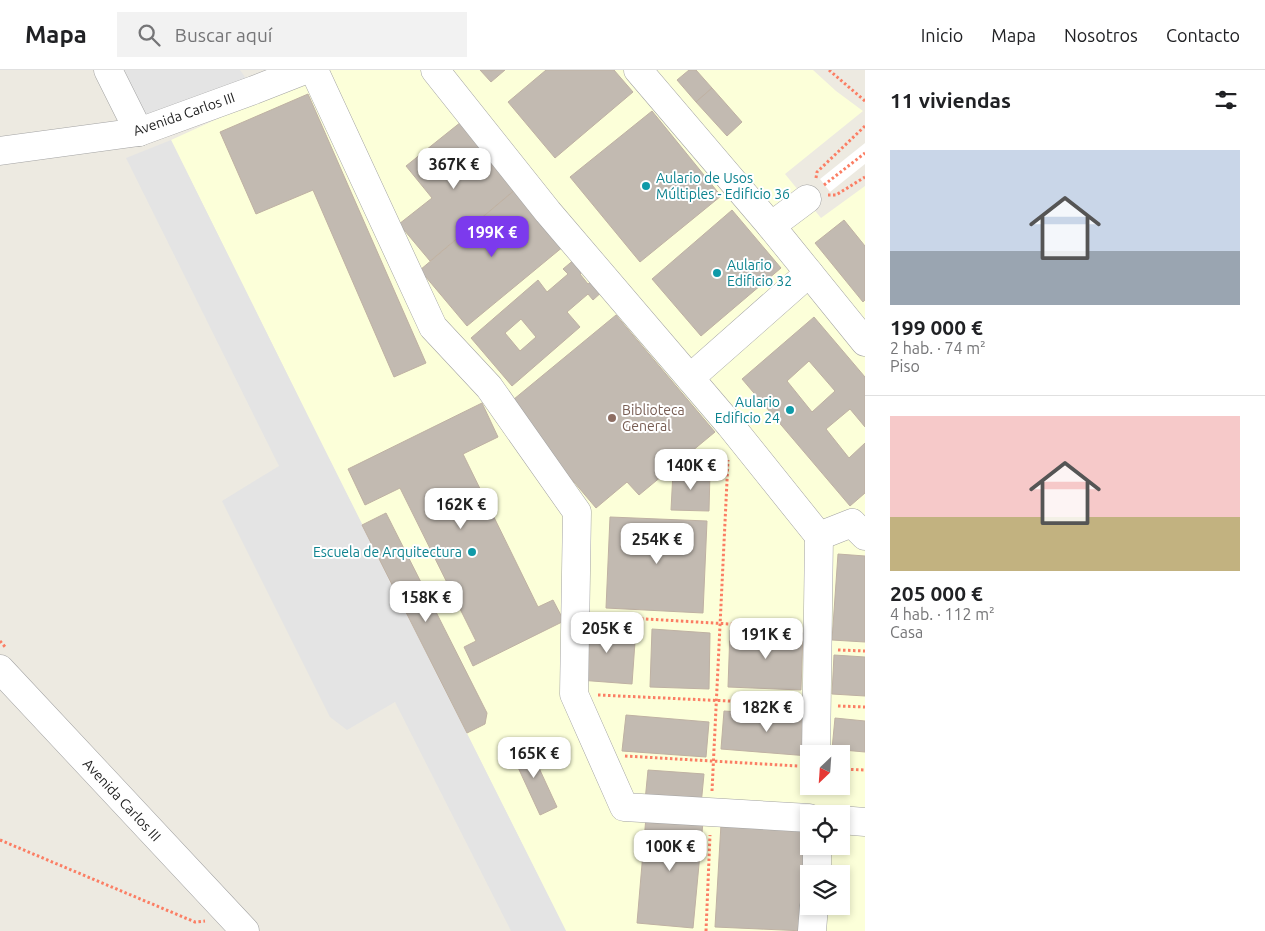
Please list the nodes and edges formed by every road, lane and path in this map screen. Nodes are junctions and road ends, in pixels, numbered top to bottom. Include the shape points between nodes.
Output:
1 (108, 70) edge
2 (305, 70) edge
3 (314, 70) edge
4 (435, 70) edge
5 (638, 70) edge
6 (829, 70) edge
7 (865, 101) edge
8 (865, 126) edge
9 (139, 132) junction
10 (0, 151) edge
11 (865, 153) edge
12 (865, 177) edge
13 (819, 191) junction
14 (771, 226) junction
15 (808, 274) junction
16 (865, 342) edge
17 (690, 378) junction
18 (730, 425) junction
19 (819, 536) junction
20 (865, 536) edge
21 (575, 614) junction
22 (720, 623) junction
23 (818, 629) junction
24 (0, 669) edge
25 (574, 694) junction
26 (715, 700) junction
27 (817, 705) junction
28 (865, 707) edge
29 (810, 745) edge
30 (601, 755) junction
31 (800, 760) edge
32 (713, 762) junction
33 (850, 769) edge
34 (865, 770) edge
35 (711, 812) junction
36 (800, 817) edge
37 (850, 821) edge
38 (865, 822) edge
39 (0, 840) edge
40 (813, 915) edge
41 (210, 921) dead end
42 (245, 931) edge
43 (706, 931) edge
44 (812, 931) edge

1 - 9 street
2 - 9 street, Avenida Carlos III
3 - 21 street via 433,327 489,387 577,512
4 - 17 street via 548,212
5 - 14 street
6 - 7 path
8 - 13 path via 817,172
9 - 10 street, Avenida Carlos III
11 - 13 path
12 - 13 path via 836,195
13 - 14 street
14 - 15 street
15 - 16 street
15 - 17 street
17 - 18 street
18 - 19 street
18 - 22 path
19 - 20 street via 852,523
19 - 23 street
21 - 22 path
21 - 25 street
22 - 23 path
22 - 26 path
23 - 27 street
24 - 42 street, Avenida Carlos III
25 - 26 path
25 - 30 street
26 - 27 path
26 - 32 path
27 - 28 path
27 - 29 street
30 - 32 path
30 - 35 street via 624,807
31 - 32 path
32 - 35 path
33 - 34 path
35 - 36 street
35 - 43 path
37 - 38 street
39 - 41 path via 194,922
40 - 44 street

